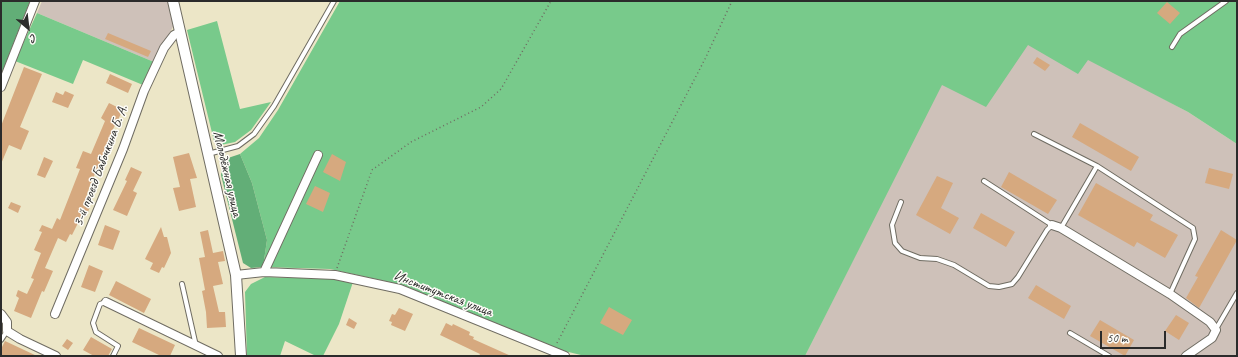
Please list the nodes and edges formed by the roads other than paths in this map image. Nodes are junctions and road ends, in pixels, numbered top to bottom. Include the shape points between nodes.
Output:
1 (35, 1) edge
2 (173, 1) edge
3 (334, 1) edge
4 (1226, 1) edge
5 (180, 32) junction
6 (1172, 47) dead end
7 (1, 87) edge
8 (1034, 134) dead end
9 (208, 154) junction
10 (318, 155) dead end
11 (1097, 166) junction
12 (984, 181) dead end
13 (901, 202) dead end
14 (1052, 225) junction
15 (1061, 228) junction
16 (264, 272) junction
17 (236, 275) junction
18 (182, 284) dead end
19 (1237, 293) edge
20 (1170, 294) junction
21 (106, 302) joint
22 (1, 314) edge
23 (55, 314) dead end
24 (1216, 330) junction
25 (7, 331) junction
26 (1070, 332) dead end
27 (1, 340) edge
28 (196, 346) junction
29 (56, 356) edge
30 (113, 356) edge
31 (218, 356) edge
32 (241, 356) edge
33 (566, 356) edge
34 (1110, 356) edge
35 (1186, 356) edge

1 - 7 street
2 - 5 street, Молодёжная улица
3 - 9 lane via 274,106 254,134 238,146
4 - 6 lane via 1180,34
5 - 9 street, Молодёжная улица
5 - 23 street, 3-й проезд Бабочкина Б. А. via 174,35 164,48 144,91
8 - 11 lane
9 - 17 street, Молодёжная улица
10 - 16 street
11 - 15 lane
11 - 20 lane via 1193,228 1195,239
12 - 14 lane
13 - 14 lane via 892,225 894,242 902,251 920,258 937,259 989,286 999,288 1012,284 1018,277
14 - 15 street
15 - 20 street
16 - 17 street, Институтская улица
16 - 33 street, Институтская улица via 334,275 400,289
17 - 32 street, Молодёжная улица
18 - 28 lane
19 - 24 lane
20 - 24 street via 1210,322
21 - 28 street
21 - 30 lane via 100,304 93,323 96,332 118,346
22 - 25 street via 7,322
24 - 35 street via 1212,338
25 - 27 lane
25 - 29 street
26 - 34 lane
28 - 31 street

